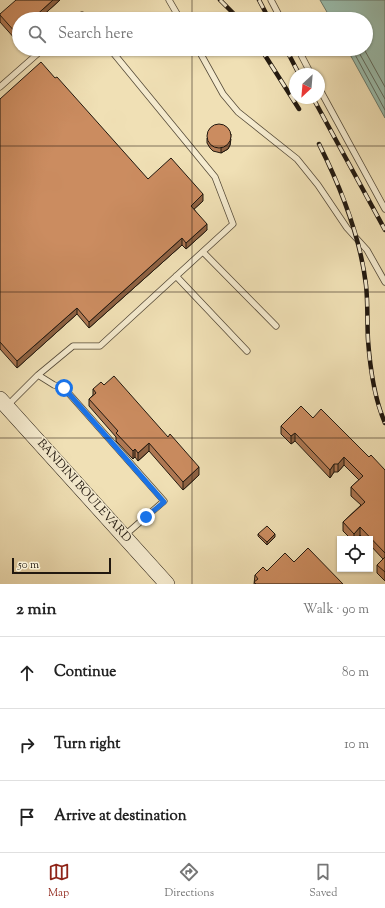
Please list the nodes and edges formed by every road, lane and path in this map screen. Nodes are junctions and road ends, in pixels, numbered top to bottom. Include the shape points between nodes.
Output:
1 (169, 0) edge
2 (271, 0) edge
3 (176, 12) edge
4 (277, 12) edge
5 (36, 56) edge
6 (116, 56) edge
7 (202, 56) edge
8 (302, 56) edge
9 (308, 68) edge
10 (0, 87) edge
11 (325, 99) edge
12 (385, 209) edge
13 (203, 252) junction
14 (176, 276) junction
15 (385, 282) edge
16 (276, 326) dead end
17 (247, 351) dead end
18 (38, 375) junction
19 (3, 402) edge
20 (124, 536) junction
21 (167, 584) edge

1 - 3 lane
2 - 4 lane
5 - 10 lane
6 - 13 lane via 215,177 233,224
7 - 15 lane via 223,94 238,112 297,159 347,228 367,250
8 - 9 lane
11 - 12 lane
13 - 14 lane
13 - 16 lane
14 - 17 lane
14 - 18 lane via 100,346 73,346
18 - 19 lane
18 - 20 lane via 64,388 164,502
19 - 20 main road, BANDINI BOULEVARD
20 - 21 main road, BANDINI BOULEVARD

